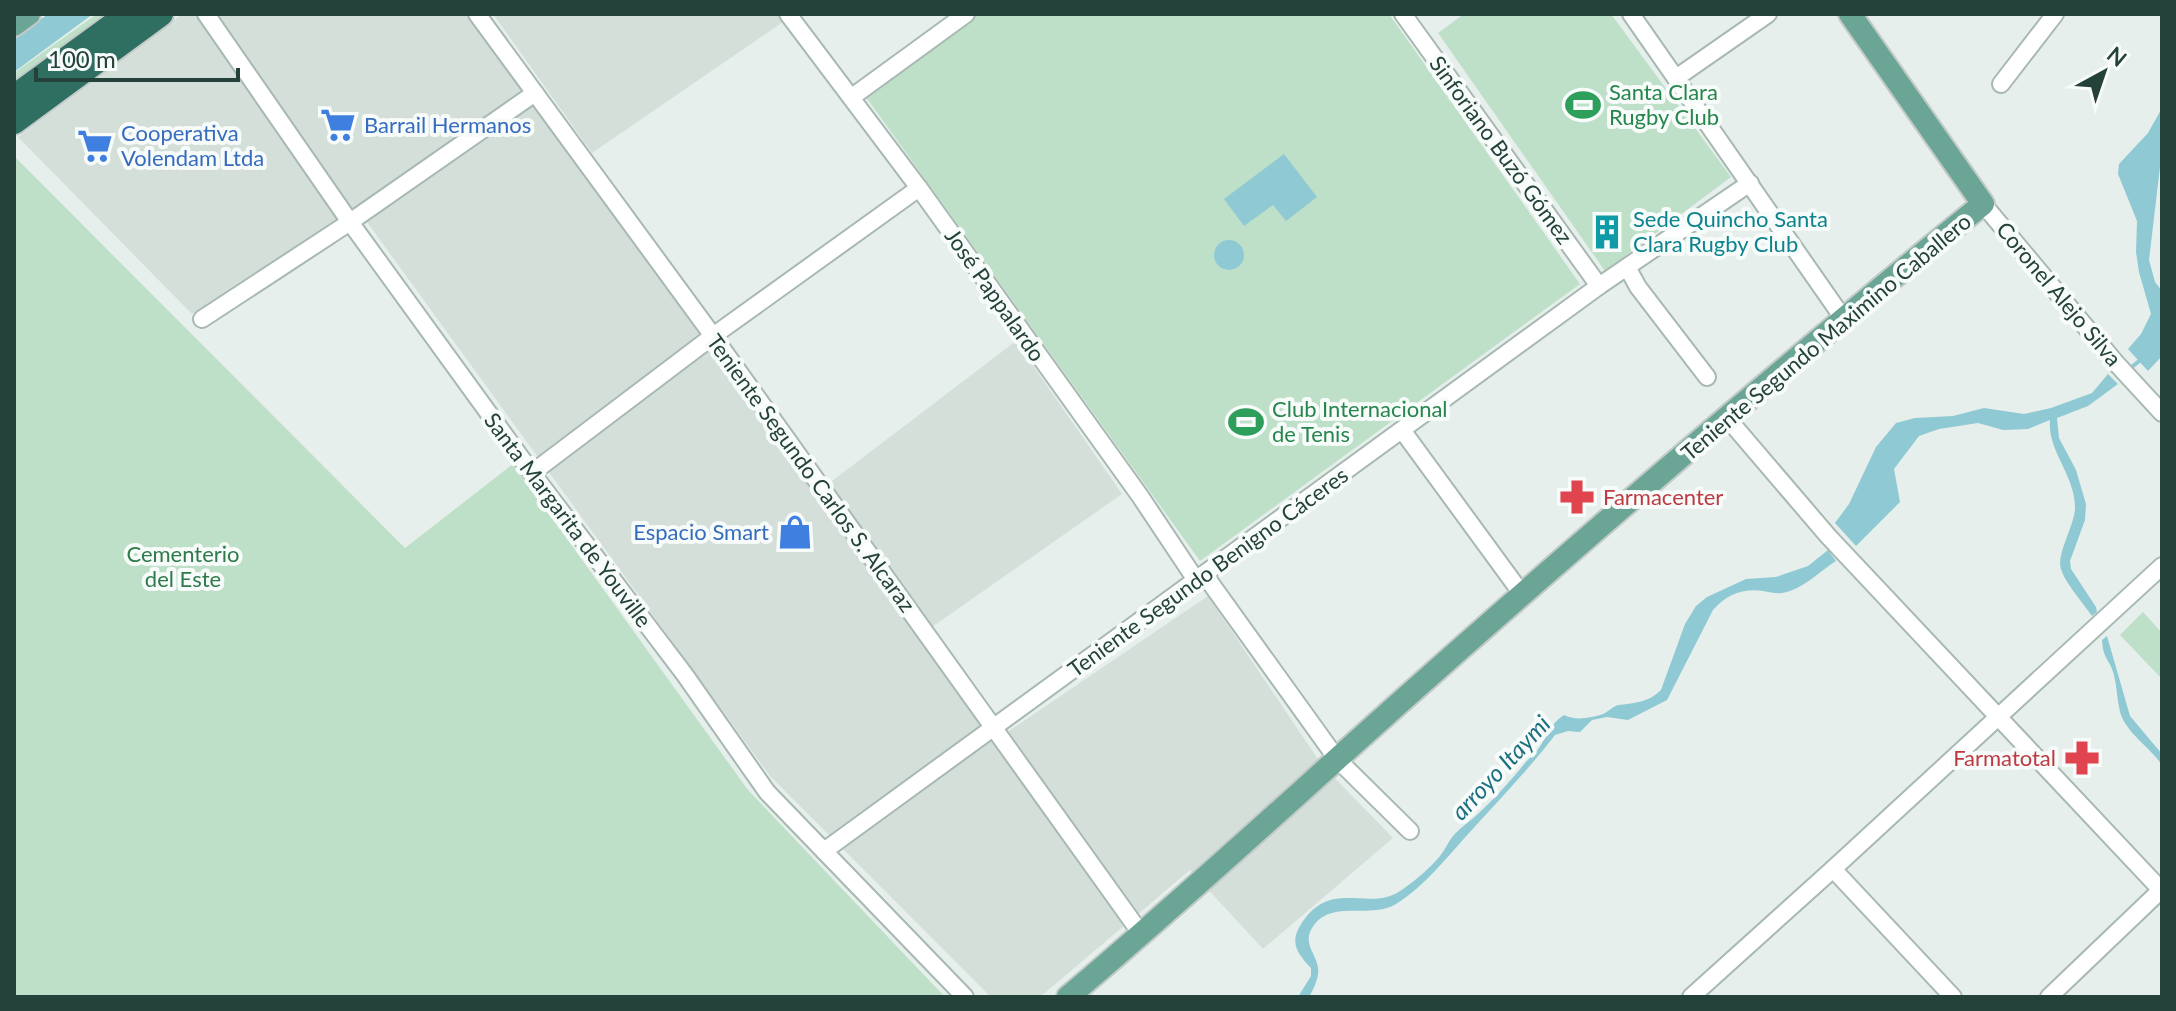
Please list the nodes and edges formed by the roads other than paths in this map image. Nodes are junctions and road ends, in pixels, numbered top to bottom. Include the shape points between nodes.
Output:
1 (29, 14) edge
2 (128, 14) edge
3 (161, 14) edge
4 (206, 14) edge
5 (477, 14) edge
6 (788, 14) edge
7 (966, 14) edge
8 (1403, 14) edge
9 (1631, 14) edge
10 (1768, 14) edge
11 (1850, 14) edge
12 (2055, 14) edge
13 (14, 25) edge
14 (1676, 78) junction
15 (2001, 84) dead end
16 (535, 93) junction
17 (14, 97) edge
18 (852, 97) junction
19 (14, 122) edge
20 (1750, 183) junction
21 (919, 188) junction
22 (1983, 204) junction
23 (350, 222) junction
24 (1627, 267) junction
25 (1599, 286) junction
26 (1843, 318) junction
27 (202, 319) dead end
28 (713, 336) junction
29 (1707, 377) dead end
30 (2162, 413) edge
31 (1728, 419) junction
32 (1402, 430) junction
33 (532, 473) junction
34 (2162, 566) edge
35 (1200, 577) junction
36 (1522, 594) junction
37 (1998, 717) junction
38 (995, 728) junction
39 (1337, 759) junction
40 (1410, 831) dead end
41 (824, 851) junction
42 (1833, 869) junction
43 (2162, 890) edge
44 (1142, 935) junction
45 (965, 997) edge
46 (1068, 997) edge
47 (1691, 997) edge
48 (1953, 997) edge
49 (2049, 997) edge

1 - 13 main road
2 - 17 highway
3 - 19 highway
4 - 23 street, Santa Margarita de Youville
5 - 16 street, Teniente Segundo Carlos S. Alcaraz
6 - 18 street, José Pappalardo
7 - 18 street
8 - 25 street, Sinforiano Buzó Gómez
9 - 14 street
10 - 14 street
11 - 22 main road, Coronel Alejo Silva
12 - 15 street
14 - 20 street
16 - 23 street
16 - 28 street, Teniente Segundo Carlos S. Alcaraz
18 - 21 street, José Pappalardo
20 - 24 street, Teniente Segundo Benigno Cáceres
20 - 26 street
21 - 28 street
21 - 35 street, José Pappalardo
22 - 26 main road, Teniente Segundo Maximino Caballero
22 - 30 street, Coronel Alejo Silva
23 - 27 street
23 - 33 street, Santa Margarita de Youville
24 - 25 street, Teniente Segundo Benigno Cáceres
24 - 29 street
25 - 32 street, Teniente Segundo Benigno Cáceres
26 - 31 main road, Teniente Segundo Maximino Caballero
28 - 33 street
28 - 38 street, Teniente Segundo Carlos S. Alcaraz
31 - 36 main road, Teniente Segundo Maximino Caballero
31 - 37 street via 1828,536
32 - 35 street, Teniente Segundo Benigno Cáceres
32 - 36 street
33 - 41 street, Santa Margarita de Youville via 767,792
34 - 37 street
35 - 38 street, Teniente Segundo Benigno Cáceres
35 - 39 street, José Pappalardo
36 - 39 main road, Teniente Segundo Maximino Caballero
37 - 42 street
37 - 43 street
38 - 41 street, Teniente Segundo Benigno Cáceres
38 - 44 street, Teniente Segundo Carlos S. Alcaraz
39 - 40 street, José Pappalardo
39 - 44 main road, Teniente Segundo Maximino Caballero
41 - 45 street, Santa Margarita de Youville
42 - 47 street
42 - 48 street
43 - 49 street
44 - 46 main road, Teniente Segundo Maximino Caballero

